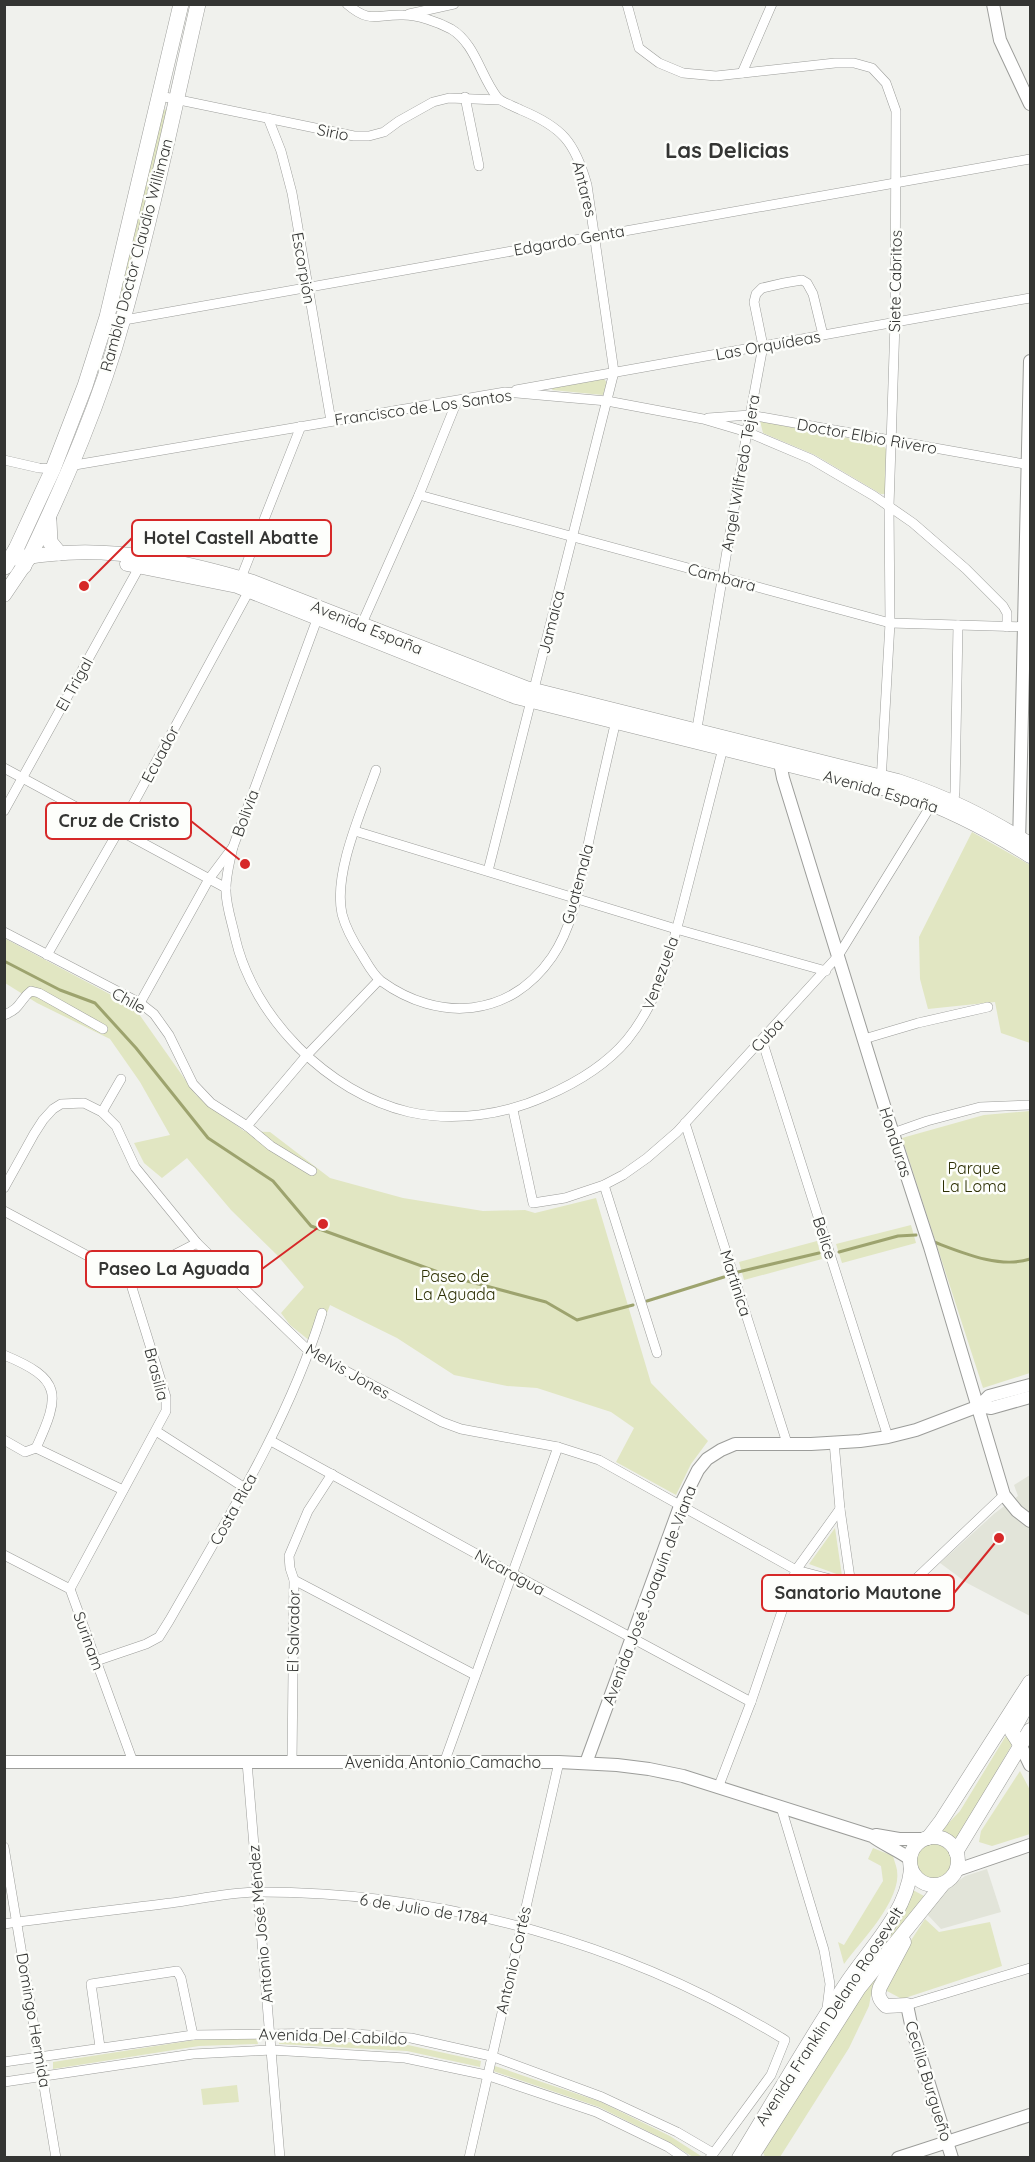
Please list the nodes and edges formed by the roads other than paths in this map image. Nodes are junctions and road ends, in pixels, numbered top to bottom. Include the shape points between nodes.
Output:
1 (181, 4) edge
2 (198, 4) edge
3 (347, 4) edge
4 (454, 4) edge
5 (627, 4) edge
6 (772, 4) edge
7 (993, 4) edge
8 (403, 15) junction
9 (742, 73) junction
10 (1028, 94) edge
11 (160, 96) junction
12 (465, 97) junction
13 (177, 99) junction
14 (499, 100) junction
15 (1030, 104) edge
16 (268, 118) junction
17 (1030, 159) edge
18 (479, 166) dead end
19 (896, 182) junction
20 (595, 235) junction
21 (307, 287) junction
22 (1030, 297) edge
23 (115, 319) junction
24 (895, 322) junction
25 (823, 335) junction
26 (763, 346) junction
27 (1030, 361) edge
28 (614, 372) junction
29 (505, 392) junction
30 (457, 401) junction
31 (607, 401) junction
32 (750, 415) junction
33 (703, 418) junction
34 (330, 421) junction
35 (301, 426) junction
36 (747, 432) junction
37 (891, 440) junction
38 (4, 460) edge
39 (1029, 465) edge
40 (70, 466) junction
41 (53, 469) junction
42 (419, 495) junction
43 (889, 506) junction
44 (50, 514) junction
45 (573, 537) junction
46 (59, 553) junction
47 (22, 558) junction
48 (143, 562) junction
49 (5, 567) edge
50 (722, 576) junction
51 (245, 584) junction
52 (4, 595) edge
53 (319, 614) junction
54 (890, 623) junction
55 (958, 625) junction
56 (1007, 627) junction
57 (1027, 627) edge
58 (359, 629) junction
59 (1027, 658) edge
60 (532, 696) junction
61 (617, 717) junction
62 (696, 736) junction
63 (724, 743) junction
64 (783, 758) junction
65 (4, 768) edge
66 (376, 770) dead end
67 (22, 777) junction
68 (881, 782) junction
69 (935, 799) junction
70 (952, 806) junction
71 (4, 811) edge
72 (119, 830) junction
73 (355, 831) junction
74 (1025, 846) edge
75 (233, 847) junction
76 (488, 871) junction
77 (208, 879) junction
78 (226, 888) junction
79 (576, 898) junction
80 (676, 929) junction
81 (4, 932) edge
82 (47, 955) junction
83 (838, 956) junction
84 (826, 971) junction
85 (379, 980) junction
86 (140, 1003) junction
87 (988, 1007) dead end
88 (4, 1015) edge
89 (103, 1029) dead end
90 (864, 1039) junction
91 (762, 1040) junction
92 (308, 1055) junction
93 (121, 1079) dead end
94 (1030, 1105) edge
95 (513, 1110) junction
96 (102, 1112) junction
97 (685, 1123) junction
98 (247, 1126) junction
99 (892, 1133) junction
100 (312, 1172) dead end
101 (604, 1185) junction
102 (4, 1188) edge
103 (4, 1211) edge
104 (197, 1243) junction
105 (129, 1278) junction
106 (322, 1313) dead end
107 (310, 1352) junction
108 (657, 1353) dead end
109 (4, 1355) edge
110 (1030, 1385) edge
111 (1030, 1397) edge
112 (979, 1406) junction
113 (156, 1431) junction
114 (888, 1437) junction
115 (4, 1440) edge
116 (271, 1441) junction
117 (834, 1442) junction
118 (787, 1443) junction
119 (558, 1447) junction
120 (36, 1448) junction
121 (332, 1474) junction
122 (245, 1488) junction
123 (123, 1490) junction
124 (1004, 1495) junction
125 (680, 1506) junction
126 (840, 1509) junction
127 (1030, 1521) edge
128 (4, 1555) edge
129 (796, 1570) junction
130 (513, 1574) junction
131 (294, 1580) junction
132 (851, 1585) junction
133 (70, 1589) junction
134 (631, 1637) junction
135 (96, 1661) junction
136 (475, 1675) junction
137 (1030, 1682) edge
138 (1030, 1700) edge
139 (751, 1701) junction
140 (1030, 1730) edge
141 (1021, 1746) junction
142 (4, 1762) edge
143 (133, 1762) junction
144 (247, 1762) junction
145 (292, 1762) junction
146 (444, 1762) junction
147 (559, 1762) junction
148 (586, 1763) junction
149 (1030, 1765) edge
150 (718, 1788) junction
151 (781, 1807) junction
152 (872, 1836) junction
153 (926, 1839) junction
154 (1030, 1845) edge
155 (4, 1847) edge
156 (957, 1852) junction
157 (911, 1865) junction
158 (957, 1870) junction
159 (943, 1884) junction
160 (258, 1892) junction
161 (17, 1922) junction
162 (4, 1924) edge
163 (910, 1924) junction
164 (521, 1926) junction
165 (1030, 1968) edge
166 (907, 2005) junction
167 (826, 2017) junction
168 (269, 2033) junction
169 (193, 2035) junction
170 (785, 2040) joint
171 (100, 2048) junction
172 (270, 2050) junction
173 (40, 2056) junction
174 (491, 2056) junction
175 (4, 2062) edge
176 (43, 2075) junction
177 (486, 2075) junction
178 (4, 2082) edge
179 (1030, 2115) edge
180 (948, 2142) junction
181 (712, 2155) edge
182 (56, 2157) edge
183 (280, 2157) edge
184 (469, 2157) edge
185 (684, 2157) edge
186 (739, 2157) edge
187 (751, 2157) edge
188 (898, 2157) edge
189 (952, 2157) edge

1 - 11 main road, Rambla Doctor Claudio Williman
2 - 13 main road, Rambla Doctor Claudio Williman
3 - 8 street via 360,15
4 - 8 street
5 - 9 street, Siete Cabritos via 639,48 659,63 683,73
6 - 9 street
7 - 10 street via 1000,40
8 - 14 street via 453,30 476,59
9 - 19 street, Siete Cabritos via 835,63 872,68 886,83 896,111
10 - 15 street
11 - 13 street, Sirio
11 - 23 main road, Rambla Doctor Claudio Williman
12 - 14 street, Sirio
12 - 16 street, Sirio via 433,102 384,132 369,136
12 - 18 street
13 - 16 street, Sirio
13 - 23 main road, Rambla Doctor Claudio Williman
14 - 20 street, Antares via 543,119 560,130 571,144 587,185
16 - 21 street, Escorpión via 292,193
17 - 19 street, Edgardo Genta
19 - 20 street, Edgardo Genta
19 - 24 street, Siete Cabritos
20 - 21 street, Edgardo Genta
20 - 28 street, Antares
21 - 23 street, Edgardo Genta
21 - 34 street, Escorpión
22 - 24 street, Las Orquídeas
23 - 40 main road, Rambla Doctor Claudio Williman via 101,387
23 - 41 main road, Rambla Doctor Claudio Williman
24 - 25 street, Las Orquídeas
24 - 37 street, Siete Cabritos
25 - 26 street, Las Orquídeas
25 - 26 street via 810,285 802,280 784,283 762,288 756,294 754,302
26 - 28 street, Las Orquídeas
26 - 32 street, Angel Wilfredo Tejera
27 - 39 street
28 - 29 street, Las Orquídeas
28 - 31 street, Jamaica
29 - 30 street, Francisco de Los Santos
29 - 31 street, Francisco de Los Santos
30 - 34 street, Francisco de Los Santos
30 - 42 street
31 - 33 street, Francisco de Los Santos
31 - 45 street, Jamaica
32 - 33 street, Doctor Elbio Rivero
32 - 36 street, Angel Wilfredo Tejera
32 - 37 street, Doctor Elbio Rivero
33 - 36 street, Francisco de Los Santos
34 - 35 street, Francisco de Los Santos
35 - 40 street, Francisco de Los Santos
35 - 51 street, Ecuador
36 - 43 street, Francisco de Los Santos via 811,459
36 - 50 street, Angel Wilfredo Tejera
37 - 39 street, Doctor Elbio Rivero
37 - 43 street, Siete Cabritos
38 - 41 street
39 - 57 street
40 - 41 street, Francisco de Los Santos
40 - 44 main road, Rambla Doctor Claudio Williman
41 - 47 main road, Rambla Doctor Claudio Williman
42 - 45 street, Cambara
42 - 58 street
43 - 54 street, Siete Cabritos
43 - 56 street, Francisco de Los Santos via 936,541 981,584 1007,614
44 - 46 main road via 50,542
44 - 47 main road, Rambla Doctor Claudio Williman
45 - 50 street, Cambara
45 - 60 street, Jamaica
46 - 47 main road, Avenida España
46 - 48 main road, Avenida España via 107,553
47 - 48 main road, Avenida España
47 - 49 main road, Rambla Doctor Claudio Williman
47 - 52 main road, Rambla Doctor Claudio Williman
48 - 51 main road, Avenida España via 220,572
48 - 67 street, El Trigal
50 - 54 street, Cambara
50 - 62 street, Angel Wilfredo Tejera
51 - 53 main road, Avenida España
51 - 72 street, Ecuador
53 - 58 main road, Avenida España
53 - 75 street, Bolivia
54 - 55 street, Cambara
54 - 68 street, Siete Cabritos
55 - 56 street, Cambara
55 - 70 street
56 - 57 street, Cambara
57 - 59 street
58 - 60 main road, Avenida España
59 - 74 street
60 - 61 main road, Avenida España
60 - 76 street, Jamaica
61 - 62 main road, Avenida España
61 - 79 street, Guatemala
62 - 63 main road, Avenida España
63 - 64 main road, Avenida España
63 - 80 street, Venezuela
64 - 68 main road, Avenida España
64 - 83 street, Honduras via 783,778
65 - 67 street
66 - 73 street, Guatemala
67 - 71 street, El Trigal
67 - 72 street
68 - 69 main road, Avenida España
69 - 70 main road, Avenida España
69 - 83 street, Cuba
70 - 74 main road, Avenida España via 981,814
72 - 77 street
72 - 82 street, Ecuador
73 - 76 street
73 - 85 street, Guatemala via 340,886 342,914 352,940
75 - 77 street, Bolivia
75 - 78 street, Venezuela
76 - 79 street
77 - 78 street
77 - 86 street, Bolivia
78 - 92 street, Venezuela via 240,957 252,986 286,1036
79 - 80 street
79 - 85 street, Guatemala via 553,956 537,977 498,1003 444,1009 413,999
80 - 84 street
80 - 95 street, Venezuela via 648,1010 627,1041 585,1076
81 - 82 street, Chile
82 - 86 street, Chile
83 - 84 street, Cuba
83 - 90 street, Honduras
84 - 91 street, Cuba
85 - 92 street
86 - 98 street, Chile via 169,1035 193,1083 211,1103
87 - 90 street
88 - 89 street via 20,1007 31,991
90 - 99 street, Honduras
91 - 97 street, Cuba
91 - 114 street, Belice
92 - 95 street, Venezuela via 341,1082 408,1112 469,1116
92 - 98 street
93 - 96 street
94 - 99 street via 980,1107
95 - 101 street, Cuba via 533,1203 565,1198
96 - 102 street via 72,1102 53,1109
96 - 104 street, Melvis Jones via 116,1126 135,1167
97 - 101 street, Cuba via 648,1158
97 - 118 street, Martinica
98 - 100 street, Chile
99 - 112 street, Honduras
101 - 108 street
103 - 105 street
104 - 105 street
104 - 107 street, Melvis Jones
105 - 113 street, Brasilia via 166,1397 166,1411
106 - 107 street, Costa Rica
107 - 116 street, Costa Rica
107 - 119 street, Melvis Jones via 442,1422
109 - 120 street via 38,1371 51,1389 51,1411
110 - 112 street, Avenida José Joaquín de Viana via 989,1396
111 - 112 street, Avenida José Joaquín de Viana via 991,1408
112 - 114 street, Avenida José Joaquín de Viana
112 - 124 street, Honduras
113 - 122 street
113 - 123 street, Brasilia
114 - 117 street, Avenida José Joaquín de Viana
115 - 120 street via 25,1452
116 - 121 street, Nicaragua
116 - 122 street, Costa Rica
117 - 118 street, Avenida José Joaquín de Viana
117 - 126 street
118 - 125 street, Avenida José Joaquín de Viana via 735,1444 721,1450 698,1470
119 - 125 street, Melvis Jones via 599,1460
119 - 130 street
120 - 123 street
121 - 130 street, Nicaragua
121 - 131 street, El Salvador via 308,1511 289,1556
122 - 135 street, Costa Rica via 159,1637
123 - 133 street, Brasilia
124 - 127 street, Honduras
124 - 132 street, Melvis Jones via 903,1591 892,1595
125 - 129 street, Melvis Jones
125 - 134 street, Avenida José Joaquín de Viana
126 - 129 street
126 - 132 street
128 - 133 street
129 - 132 street, Melvis Jones
129 - 139 street
130 - 134 street, Nicaragua
130 - 136 street
131 - 136 street
131 - 145 street, El Salvador
133 - 135 street, Surinam
134 - 139 street, Nicaragua
134 - 148 street, Avenida José Joaquín de Viana
135 - 143 street, Surinam
136 - 146 street
137 - 153 main road
138 - 141 main road via 1012,1732
139 - 150 street
140 - 141 main road
141 - 149 street
141 - 156 main road
142 - 143 street, Avenida Antonio Camacho
143 - 144 street, Avenida Antonio Camacho
144 - 145 street, Avenida Antonio Camacho
144 - 160 street, Antonio José Méndez
145 - 146 street, Avenida Antonio Camacho
146 - 147 street, Avenida Antonio Camacho
147 - 148 street, Avenida Antonio Camacho
147 - 164 street, Antonio Cortés
148 - 150 street, Avenida Antonio Camacho via 649,1768
150 - 151 street, Avenida Antonio Camacho
151 - 152 street, Avenida Antonio Camacho
151 - 167 street via 824,1950 830,1984
152 - 153 street, Avenida Antonio Camacho
152 - 157 street, Avenida Antonio Camacho
153 - 156 main road via 948,1841
153 - 157 main road via 915,1846
154 - 158 street
155 - 161 street, Domingo Hermida
156 - 158 main road
157 - 159 main road via 921,1882
157 - 167 main road, Avenida Franklin Delano Roosevelt via 910,1885 904,1899
158 - 159 main road
159 - 163 main road, Avenida Franklin Delano Roosevelt
160 - 161 street, 6 de Julio de 1784
160 - 164 street, 6 de Julio de 1784 via 315,1893 399,1902
160 - 168 street, Antonio José Méndez
161 - 162 street, 6 de Julio de 1784
161 - 173 street, Domingo Hermida
163 - 166 main road via 878,1994 886,2006
163 - 187 main road, Avenida Franklin Delano Roosevelt via 859,1988
164 - 170 street, 6 de Julio de 1784 via 604,1952 656,1974 743,2014
164 - 174 street, Antonio Cortés
165 - 166 street
166 - 180 street, Cecilia Burgueño
167 - 186 main road, Avenida Franklin Delano Roosevelt
168 - 169 street, Avenida Del Cabildo
168 - 172 street, Antonio José Méndez
168 - 174 street, Avenida Del Cabildo via 411,2038
169 - 171 street, Avenida Del Cabildo
169 - 171 street via 177,1971 90,1984
170 - 181 street, Avenida Franklin Delano Roosevelt via 771,2075
171 - 173 street, Avenida Del Cabildo
172 - 176 street, Avenida Del Cabildo via 193,2054
172 - 177 street, Avenida Del Cabildo via 405,2058
172 - 183 street, Antonio José Méndez
173 - 175 street, Avenida Del Cabildo
173 - 176 street, Domingo Hermida
174 - 177 street, Antonio Cortés
174 - 181 street, Avenida Del Cabildo via 602,2097 677,2132
176 - 178 street, Avenida Del Cabildo
176 - 182 street, Domingo Hermida
177 - 184 street, Antonio Cortés
177 - 185 street, Avenida Del Cabildo via 596,2112
179 - 180 street
180 - 188 street
180 - 189 street, Cecilia Burgueño

